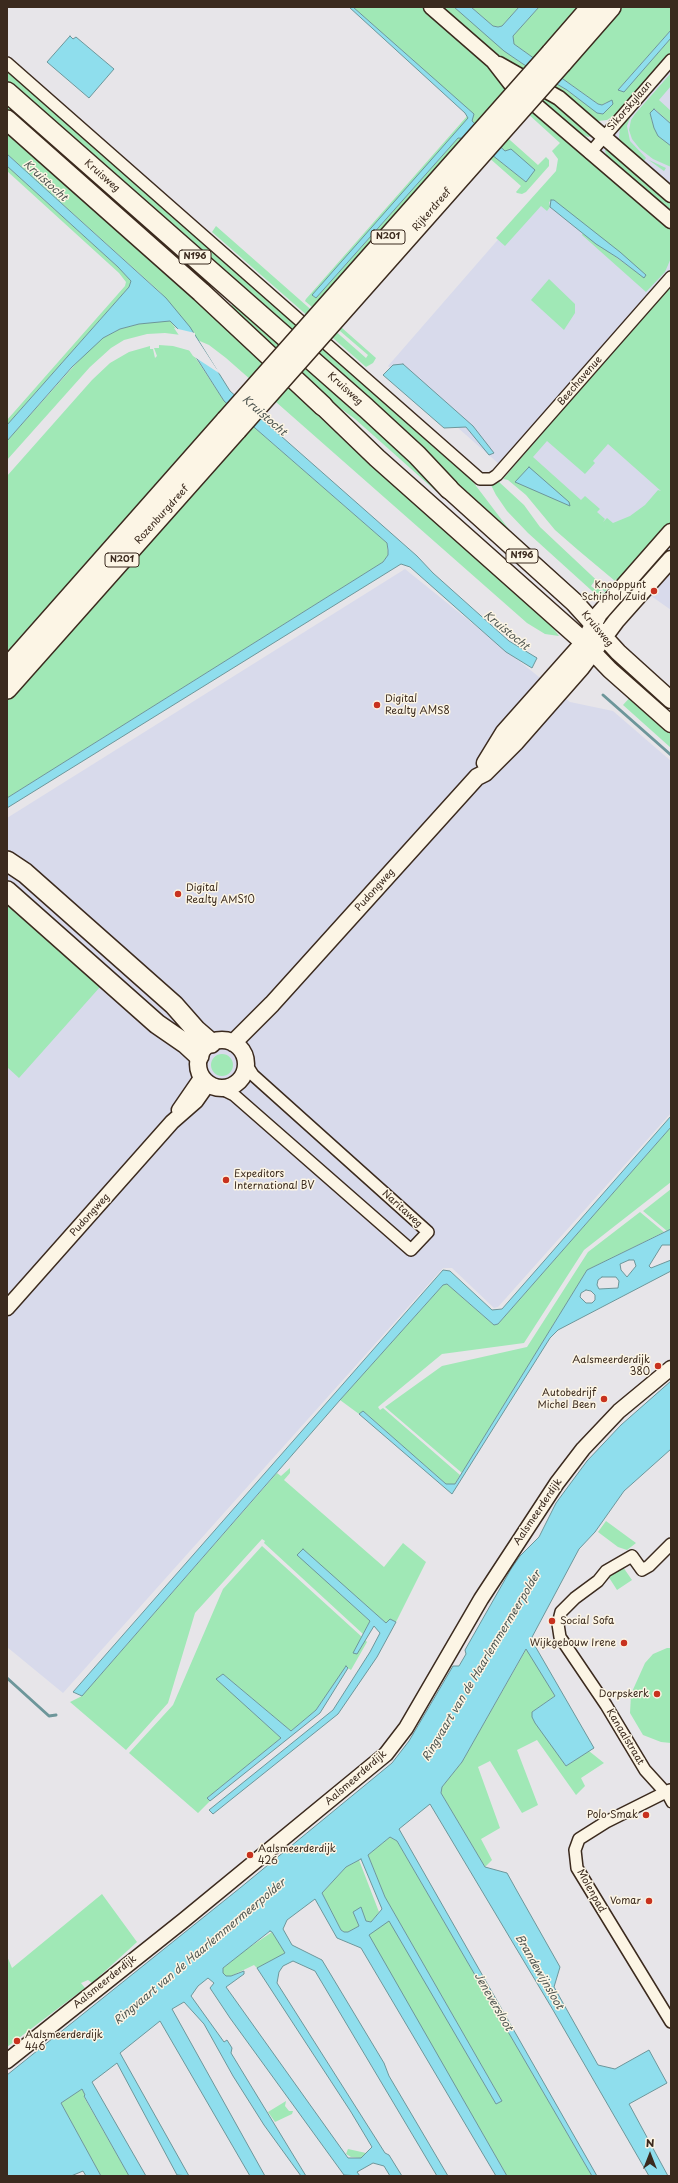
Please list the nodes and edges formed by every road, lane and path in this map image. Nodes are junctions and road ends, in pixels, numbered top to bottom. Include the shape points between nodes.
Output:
1 (431, 7) edge
2 (592, 7) edge
3 (611, 7) edge
4 (556, 58) junction
5 (671, 60) edge
6 (493, 61) junction
7 (7, 63) edge
8 (7, 92) edge
9 (7, 120) edge
10 (604, 136) junction
11 (590, 153) junction
12 (671, 195) edge
13 (671, 221) edge
14 (671, 277) edge
15 (323, 406) joint
16 (231, 425) junction
17 (485, 480) joint
18 (449, 489) joint
19 (671, 532) edge
20 (671, 559) edge
21 (593, 623) junction
22 (604, 637) junction
23 (588, 648) junction
24 (7, 668) edge
25 (7, 689) edge
26 (671, 700) edge
27 (671, 724) edge
28 (7, 861) edge
29 (7, 891) edge
30 (205, 1049) junction
31 (240, 1053) junction
32 (211, 1084) junction
33 (7, 1308) edge
34 (671, 1368) edge
35 (671, 1544) edge
36 (668, 1791) edge
37 (671, 1803) edge
38 (671, 2022) edge
39 (7, 2061) edge

1 - 6 street
2 - 4 highway, Rijkerdreef / N201
3 - 4 highway, Rijkerdreef / N201
4 - 16 highway, Rijkerdreef / N201, bridge
5 - 10 street, Sikorskylaan
6 - 10 street via 559,98
6 - 11 street via 510,82
7 - 17 street, Kruisweg via 469,471
8 - 18 highway, Kruisweg / N196 via 366,408
9 - 15 highway, Kruisweg / N196 via 201,292
10 - 11 street, Sikorskylaan
10 - 12 street
11 - 13 street
14 - 17 street, Beechavenue via 497,475
15 - 23 main road, Kruisweg / N196
16 - 24 highway, Rozenburgdreef / N201
16 - 25 highway, Rozenburgdreef / N201
18 - 21 main road, Kruisweg / N196 via 574,602
19 - 21 main road
20 - 22 main road
21 - 22 main road, Kruisweg / N196
21 - 23 main road
22 - 23 main road
22 - 26 main road, Kruisweg / N196 via 621,656
23 - 27 main road, Kruisweg / N196
23 - 31 main road, Pudongweg via 504,732 477,777 272,1004
28 - 30 highway via 25,873 174,1005 196,1030
29 - 30 highway via 157,1024 186,1044
30 - 31 main road via 219,1040
30 - 32 main road via 198,1071
31 - 32 main road via 241,1078 230,1087
31 - 32 street, Naritaweg via 253,1075 428,1232 412,1250 234,1095
32 - 33 street, Pudongweg via 189,1094 172,1122
34 - 39 street, Aalsmeerderdijk via 619,1411 583,1449 557,1484 481,1599 410,1721 386,1754
35 - 36 street, Kanaalstraat via 642,1570 632,1556 606,1572 560,1612 558,1624 560,1637 606,1705 645,1770
36 - 37 street
36 - 38 street, Molenpad via 606,1822 579,1839 575,1850 578,1868

